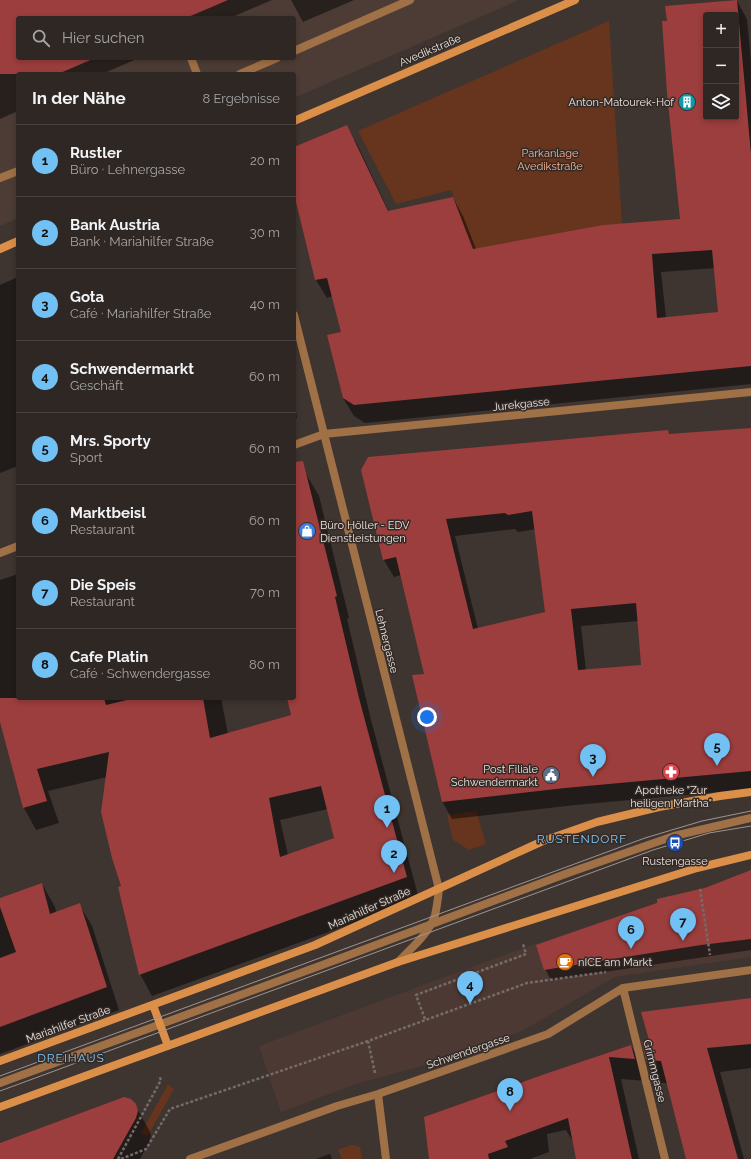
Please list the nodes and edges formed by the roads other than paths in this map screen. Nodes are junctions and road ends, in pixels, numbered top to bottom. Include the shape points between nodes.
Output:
1 (410, 0) edge
2 (575, 0) edge
3 (296, 50) edge
4 (192, 60) edge
5 (272, 60) edge
6 (196, 72) edge
7 (245, 72) edge
8 (296, 120) edge
9 (16, 172) edge
10 (0, 178) edge
11 (16, 242) edge
12 (0, 249) edge
13 (296, 323) edge
14 (751, 392) edge
15 (324, 434) junction
16 (296, 444) edge
17 (16, 547) edge
18 (0, 553) edge
19 (751, 792) edge
20 (751, 818) edge
21 (751, 855) edge
22 (439, 889) junction
23 (432, 924) junction
24 (398, 962) junction
25 (751, 970) edge
26 (623, 988) junction
27 (153, 1005) junction
28 (160, 1024) junction
29 (168, 1046) junction
30 (0, 1061) edge
31 (0, 1083) edge
32 (378, 1094) junction
33 (0, 1107) edge
34 (190, 1159) edge
35 (386, 1159) edge
36 (665, 1159) edge

1 - 3 street
2 - 8 street, Avedikstraße
4 - 6 street
5 - 7 street
9 - 10 street
11 - 12 street
13 - 15 street, Lehnergasse
14 - 15 street, Jurekgasse
15 - 16 street, Jurekgasse
15 - 22 street, Lehnergasse
17 - 18 street
19 - 22 street, Mariahilfer Straße via 659,807 597,822 543,841
20 - 23 street via 674,836
21 - 24 street via 697,868
22 - 23 street, Lehnergasse
22 - 27 street, Mariahilfer Straße via 315,945
23 - 24 street, Lehnergasse
23 - 28 street
24 - 29 street
25 - 26 street, Schwendergasse
26 - 32 street, Schwendergasse via 548,1034
26 - 36 street, Grimmgasse
27 - 28 street
27 - 30 street, Mariahilfer Straße
28 - 29 street
28 - 31 street
29 - 33 street
32 - 34 street, Schwendergasse via 337,1106
32 - 35 street

